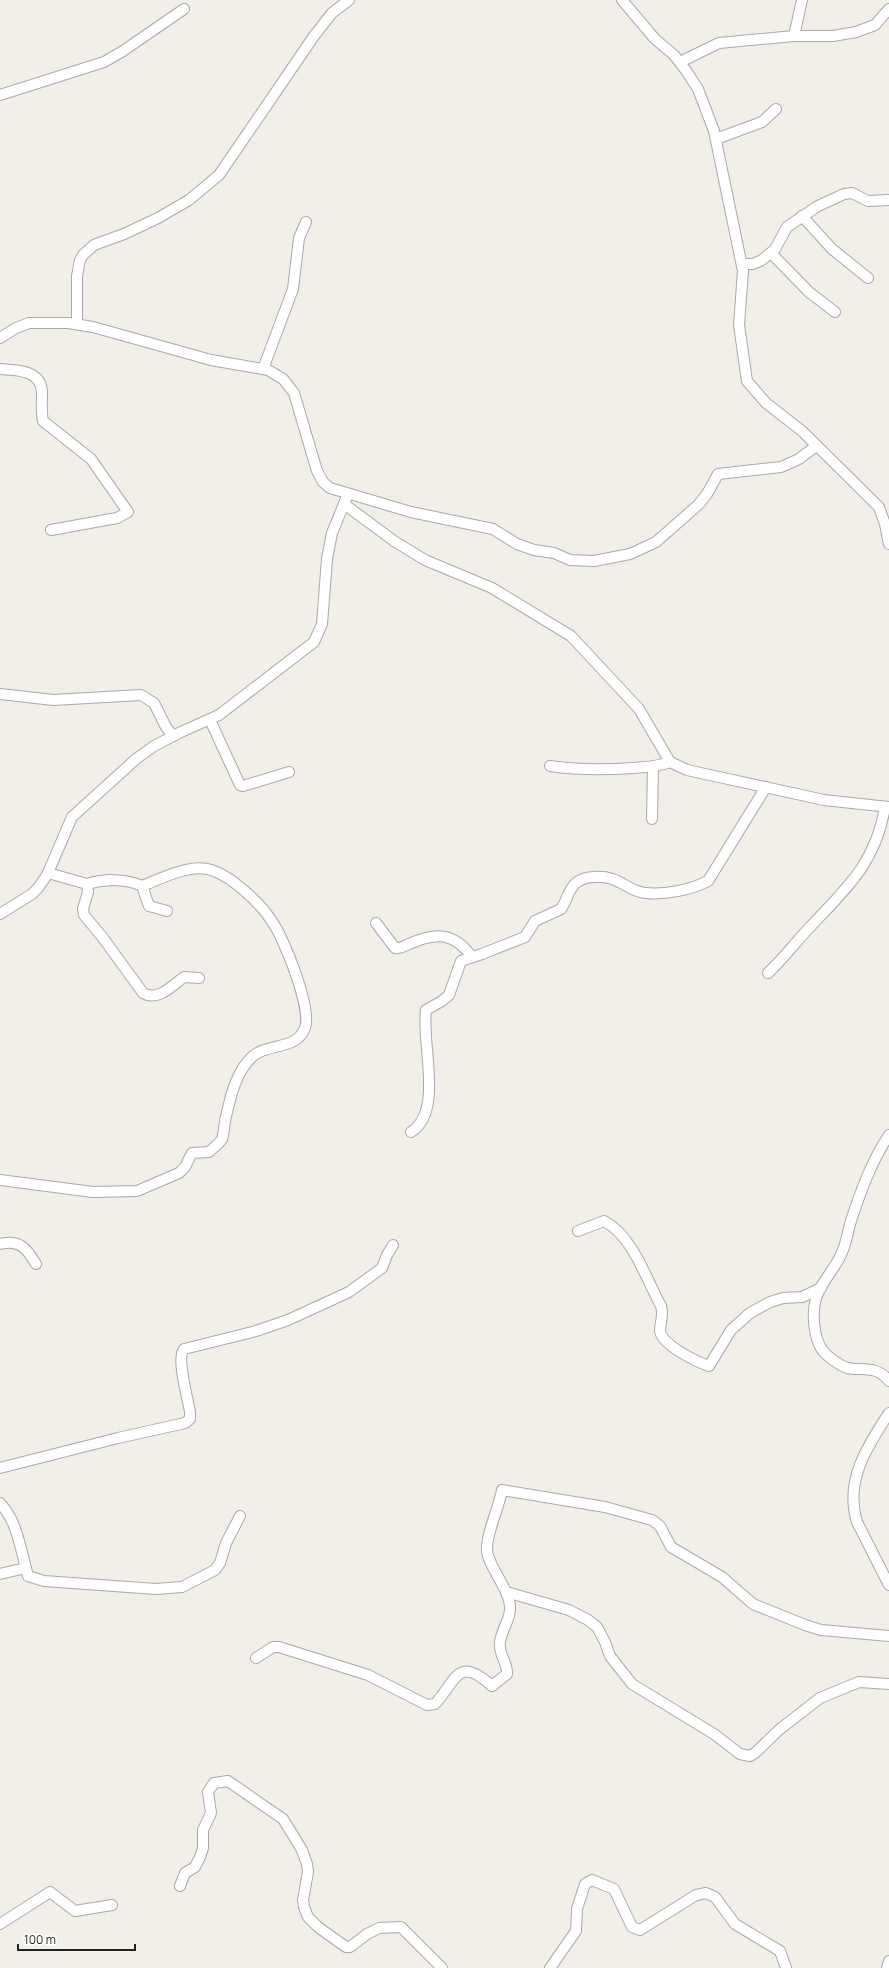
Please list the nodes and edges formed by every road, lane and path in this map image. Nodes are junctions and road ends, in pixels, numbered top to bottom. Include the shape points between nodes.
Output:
1 (349, 0) edge
2 (622, 0) edge
3 (802, 0) edge
4 (184, 9) dead end
5 (889, 9) edge
6 (794, 36) junction
7 (680, 62) junction
8 (0, 95) edge
9 (776, 109) dead end
10 (716, 139) junction
11 (889, 200) edge
12 (802, 216) junction
13 (306, 222) dead end
14 (771, 253) junction
15 (742, 264) junction
16 (868, 278) dead end
17 (835, 312) dead end
18 (77, 324) junction
19 (0, 338) edge
20 (0, 369) edge
21 (263, 369) junction
22 (816, 446) junction
23 (348, 494) junction
24 (344, 504) junction
25 (52, 530) dead end
26 (889, 544) edge
27 (0, 694) edge
28 (210, 720) junction
29 (173, 736) junction
30 (670, 762) junction
31 (550, 766) dead end
32 (653, 767) junction
33 (289, 772) dead end
34 (766, 787) junction
35 (887, 807) edge
36 (652, 819) dead end
37 (48, 872) junction
38 (87, 884) junction
39 (142, 886) junction
40 (167, 910) dead end
41 (0, 914) edge
42 (376, 923) dead end
43 (472, 957) junction
44 (768, 973) dead end
45 (199, 978) dead end
46 (411, 1132) dead end
47 (889, 1135) edge
48 (0, 1180) edge
49 (578, 1231) dead end
50 (0, 1244) edge
51 (393, 1245) dead end
52 (36, 1264) dead end
53 (821, 1288) junction
54 (886, 1378) edge
55 (889, 1413) edge
56 (0, 1468) edge
57 (0, 1503) edge
58 (240, 1516) dead end
59 (26, 1568) junction
60 (0, 1574) edge
61 (889, 1585) edge
62 (506, 1592) junction
63 (889, 1636) edge
64 (256, 1658) dead end
65 (889, 1684) edge
66 (180, 1886) dead end
67 (112, 1905) dead end
68 (0, 1924) edge
69 (889, 1961) edge
70 (442, 1968) edge
71 (550, 1968) edge
72 (786, 1968) edge
73 (887, 1968) edge

1 - 18 street via 332,13 314,36 219,175 189,200 158,218 94,245 83,255 77,276
2 - 7 street via 655,39
3 - 6 street
4 - 8 street via 104,62
5 - 6 street via 882,20 868,29 833,36
6 - 7 street via 719,43
7 - 10 street via 698,89
9 - 10 street via 762,122
10 - 15 street
11 - 12 street via 868,200 849,193
12 - 14 street via 788,227 778,246
12 - 16 street via 832,249
13 - 21 street via 298,242 293,289
14 - 15 street via 756,263
14 - 17 street via 809,292
15 - 22 street via 739,324 747,381 766,403 802,431
18 - 19 street via 29,324 16,328
18 - 21 street via 211,360
20 - 25 street via 21,371 39,381 42,390 43,421 90,459 128,512 116,518
21 - 23 street via 283,379 294,393 319,477 330,488
22 - 23 street via 799,459 781,467 718,474 698,505 656,542 630,554 594,562 570,560 554,553 534,550 517,544 493,529 412,512
22 - 26 street via 878,507
23 - 24 street
24 - 28 street via 334,525 327,553 322,624 318,637 236,704
24 - 30 street via 394,541 425,560 492,588 571,636 639,709
27 - 29 street via 53,700 141,695 154,703
28 - 29 street
28 - 33 street via 240,785
29 - 37 street via 136,759 75,814 66,827
30 - 32 street
30 - 34 street via 687,770
31 - 32 street via 583,770
32 - 36 street
34 - 35 street via 824,800
34 - 43 street via 708,881 677,890 644,893 608,877 591,877 582,880 570,890 561,909 535,921 525,937
35 - 44 street via 870,856 862,870
37 - 38 street
37 - 41 street via 32,894
38 - 39 street via 103,880 132,882
38 - 45 street via 84,915 146,995 156,995 170,989 184,977
39 - 40 street via 149,906
39 - 48 street via 191,869 213,870 232,881 264,910 277,930 294,968 302,994 305,1029 293,1041 253,1056 233,1089 221,1140 209,1152 192,1153 180,1173 146,1189 129,1192 94,1192
42 - 43 street via 395,948 440,935 460,942
43 - 46 street via 461,961 449,995 426,1010 429,1097 424,1118 418,1128
47 - 53 street via 870,1168 856,1204 843,1251
49 - 53 street via 604,1221 622,1237 635,1255 661,1306 663,1312 660,1331 664,1338 687,1356 709,1366 727,1334 750,1313 770,1302 802,1297
50 - 52 street via 18,1244 30,1254
51 - 56 street via 382,1268 349,1292 288,1320 256,1331 184,1349 181,1356 190,1412 190,1419 185,1423
53 - 54 street via 815,1303 816,1336 821,1349 846,1368 869,1369
55 - 61 street via 870,1441 853,1486 857,1522
57 - 59 street via 11,1518
58 - 59 street via 215,1570 182,1588 156,1589 44,1581 28,1576
59 - 60 street
62 - 63 street via 489,1559 487,1548 502,1490 605,1507 652,1520 660,1526 671,1547 717,1574 753,1604 805,1626 822,1630
62 - 64 street via 510,1615 500,1647 507,1674 492,1686 470,1671 461,1672 440,1699 431,1705 368,1675 279,1647 273,1647
62 - 65 street via 569,1610 588,1620 597,1627 610,1656 632,1684 714,1734 740,1754 755,1753 780,1729 820,1698 859,1682
66 - 70 street via 185,1874 194,1867 203,1848 203,1830 211,1813 208,1792 214,1783 228,1782 283,1819 302,1850 308,1872 303,1900 311,1921 346,1947 379,1928 402,1927
67 - 68 street via 75,1911 50,1892
69 - 73 street
71 - 72 street via 576,1931 577,1909 585,1884 592,1880 614,1889 632,1927 640,1930 696,1895 712,1894 735,1924 780,1951

